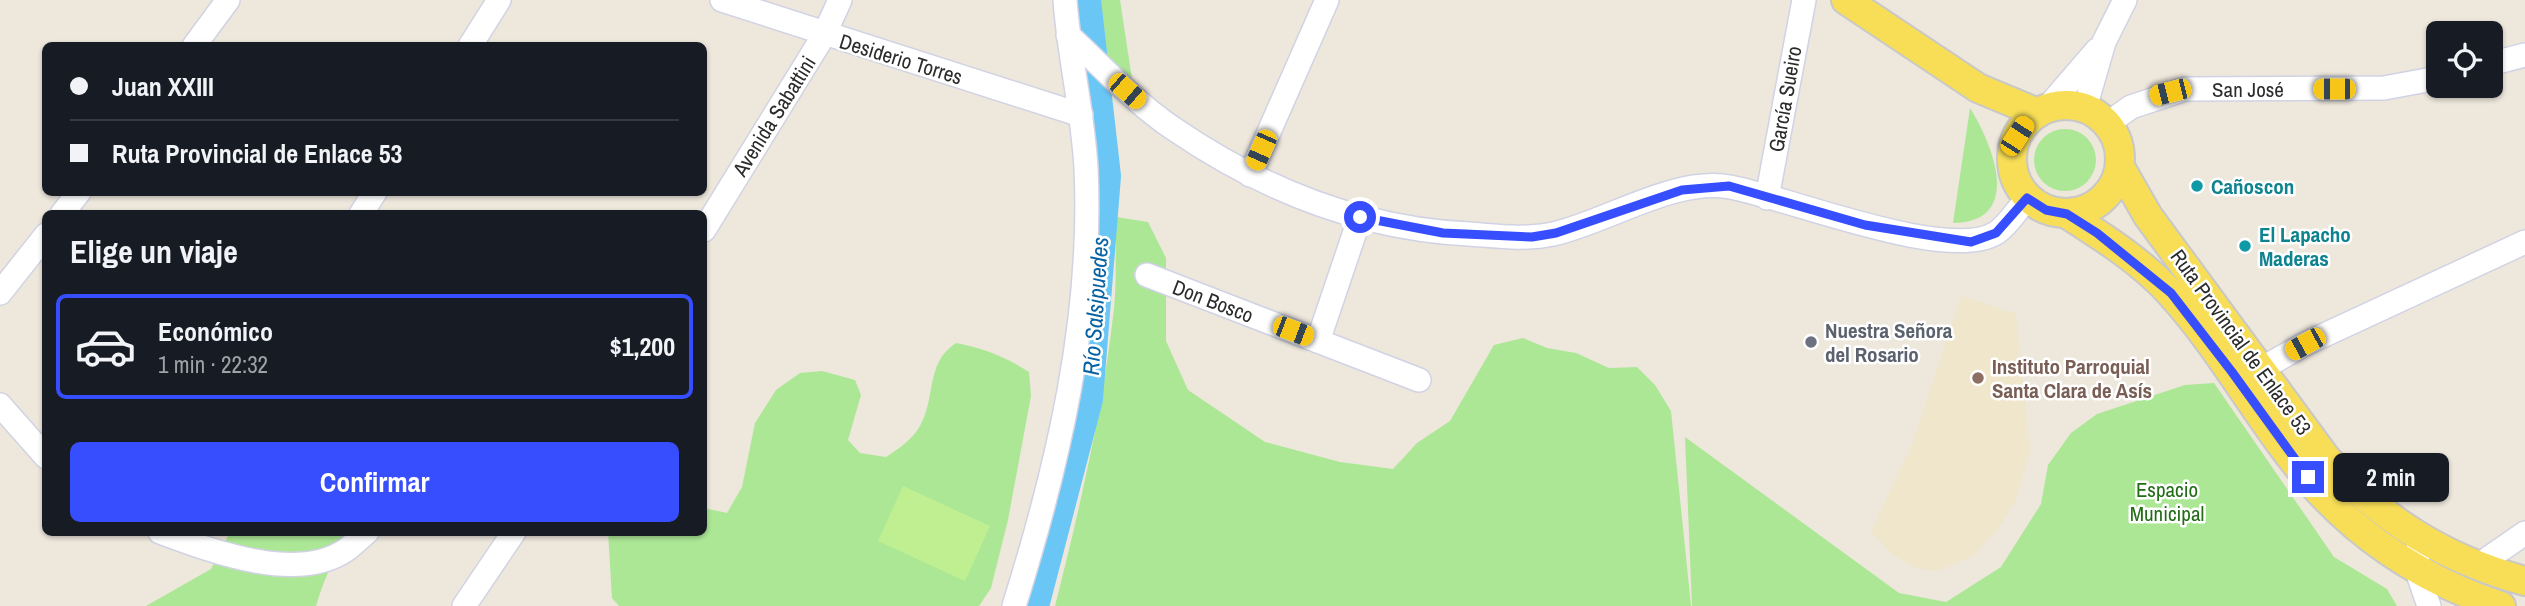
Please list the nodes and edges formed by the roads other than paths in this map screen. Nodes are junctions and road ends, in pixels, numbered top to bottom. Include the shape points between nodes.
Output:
1 (228, 0) edge
2 (499, 0) edge
3 (722, 0) edge
4 (840, 0) edge
5 (1065, 0) edge
6 (1327, 0) edge
7 (1804, 0) edge
8 (1846, 0) edge
9 (2124, 0) edge
10 (824, 35) junction
11 (1072, 39) junction
12 (197, 42) edge
13 (473, 42) edge
14 (2104, 42) junction
15 (2525, 55) edge
16 (2503, 61) edge
17 (2426, 80) edge
18 (1978, 88) junction
19 (2043, 110) junction
20 (1081, 115) junction
21 (2096, 116) junction
22 (2012, 152) junction
23 (2120, 167) junction
24 (1250, 175) junction
25 (76, 196) edge
26 (1767, 198) junction
27 (2027, 198) junction
28 (65, 210) edge
29 (2067, 214) junction
30 (1360, 217) junction
31 (707, 225) edge
32 (42, 240) edge
33 (2525, 242) edge
34 (1147, 275) dead end
35 (0, 293) edge
36 (1318, 341) junction
37 (2249, 366) junction
38 (1419, 380) dead end
39 (0, 405) edge
40 (42, 452) edge
41 (2525, 533) edge
42 (2419, 535) junction
43 (171, 536) edge
44 (362, 536) edge
45 (511, 536) edge
46 (2476, 567) junction
47 (2417, 571) junction
48 (2525, 581) edge
49 (464, 606) edge
50 (1014, 606) edge
51 (2429, 606) edge
52 (2501, 606) edge

1 - 12 street
2 - 13 street
3 - 10 street, Desiderio Torres
4 - 10 street, Avenida Sabattini
5 - 11 street
6 - 24 street
7 - 26 street, García Sueiro
8 - 18 main road
9 - 14 street
10 - 20 street, Desiderio Torres
10 - 31 street, Avenida Sabattini
11 - 20 street
11 - 24 street via 1175,130
14 - 19 street
14 - 21 street
15 - 16 street
17 - 21 street, San José via 2384,88 2185,89
18 - 19 main road
18 - 22 main road via 1996,114
19 - 21 main road via 2073,105
19 - 22 main road via 2021,130
20 - 50 street via 1087,224 1078,332 1054,466
21 - 23 main road via 2115,137
22 - 27 main road via 2015,177
23 - 29 main road via 2096,205
23 - 37 main road, Ruta Provincial de Enlace 53
24 - 30 street via 1313,203
25 - 28 street
26 - 27 street via 1865,225 1971,242 1996,233
26 - 30 street via 1729,186 1704,186 1532,237 1443,233
27 - 29 main road via 2046,210
29 - 37 main road, Ruta Provincial de Enlace 53 via 2106,239 2171,293
30 - 36 street
32 - 35 street
33 - 37 street
34 - 36 street, Don Bosco
36 - 38 street, Don Bosco
37 - 42 main road, Ruta Provincial de Enlace 53 via 2356,491
37 - 47 main road, Ruta Provincial de Enlace 53 via 2319,491 2355,527
39 - 40 street
41 - 46 street
42 - 46 main road, Ruta Provincial de Enlace 53
42 - 47 street
43 - 44 street via 229,558 289,564 344,552
45 - 49 street
46 - 48 main road, Ruta Provincial de Enlace 53
47 - 51 street
47 - 52 main road, Ruta Provincial de Enlace 53

